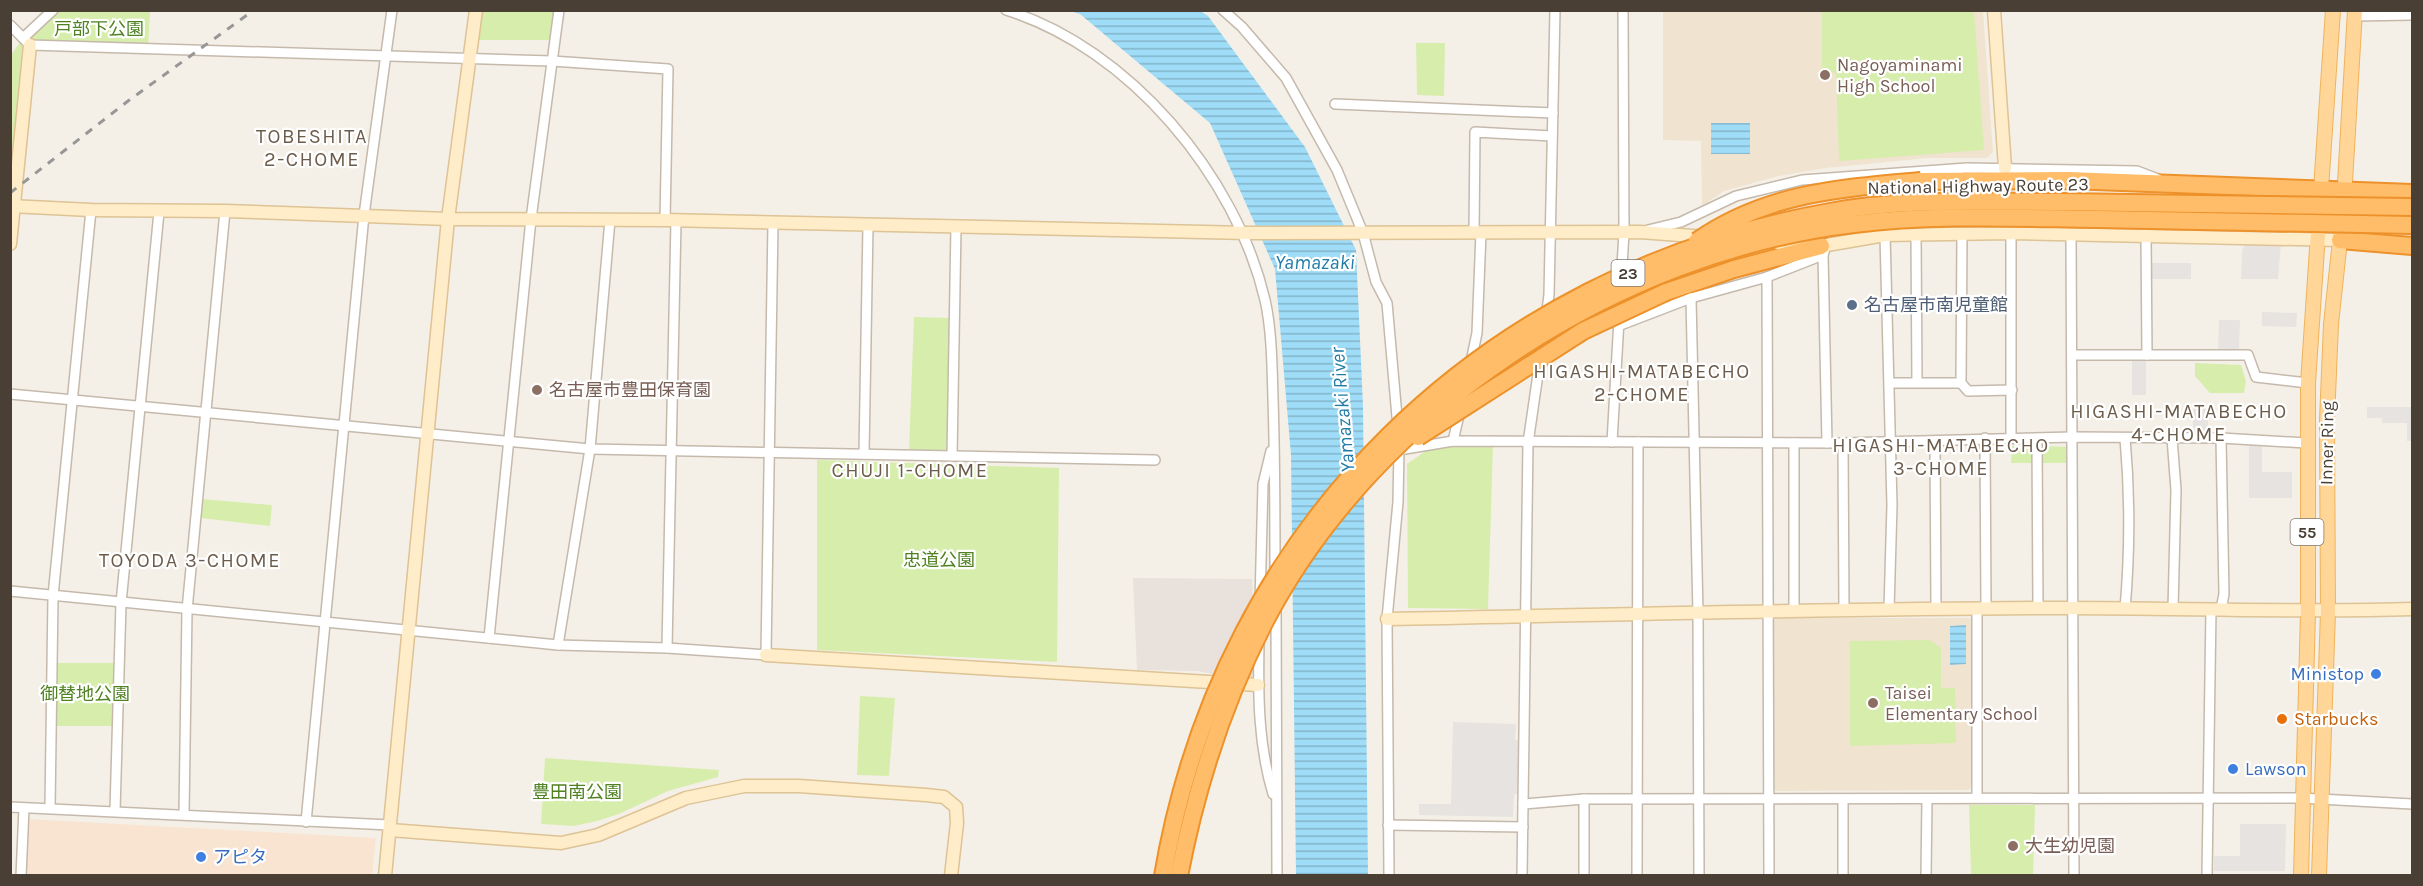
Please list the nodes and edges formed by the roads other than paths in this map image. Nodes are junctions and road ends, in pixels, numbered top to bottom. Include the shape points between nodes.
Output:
1 (53, 10) edge
2 (392, 10) edge
3 (476, 10) edge
4 (559, 10) edge
5 (1006, 10) edge
6 (1223, 10) edge
7 (1555, 10) edge
8 (1623, 10) edge
9 (1994, 10) edge
10 (2332, 10) edge
11 (2355, 13) edge
12 (2412, 15) edge
13 (11, 26) edge
14 (27, 42) junction
15 (385, 57) junction
16 (469, 60) junction
17 (552, 61) junction
18 (1335, 104) dead end
19 (1553, 113) junction
20 (1552, 136) junction
21 (2005, 168) junction
22 (2174, 185) junction
23 (2322, 189) junction
24 (2346, 191) junction
25 (2412, 193) edge
26 (12, 206) edge
27 (2412, 207) edge
28 (91, 210) junction
29 (225, 211) junction
30 (159, 212) junction
31 (364, 215) junction
32 (448, 219) junction
33 (531, 219) junction
34 (610, 220) junction
35 (670, 221) junction
36 (773, 224) junction
37 (2412, 225) edge
38 (868, 226) junction
39 (956, 227) junction
40 (1359, 232) junction
41 (1624, 232) junction
42 (1640, 232) junction
43 (1245, 233) junction
44 (1477, 233) junction
45 (2011, 233) junction
46 (1551, 234) junction
47 (1962, 234) junction
48 (2146, 234) junction
49 (1885, 235) junction
50 (1916, 235) junction
51 (2071, 236) junction
52 (2319, 238) junction
53 (2340, 240) junction
54 (10, 244) edge
55 (2412, 246) edge
56 (1823, 249) junction
57 (1684, 250) junction
58 (1767, 277) junction
59 (1691, 298) junction
60 (1618, 326) junction
61 (2073, 355) junction
62 (2147, 355) junction
63 (1917, 382) junction
64 (1961, 382) junction
65 (1890, 383) junction
66 (2308, 383) junction
67 (2012, 390) junction
68 (10, 394) edge
69 (72, 398) junction
70 (140, 405) junction
71 (208, 412) junction
72 (346, 425) junction
73 (427, 434) junction
74 (2073, 437) junction
75 (1275, 438) junction
76 (1985, 438) junction
77 (2011, 438) junction
78 (2125, 438) junction
79 (2172, 438) junction
80 (2221, 438) junction
81 (2037, 439) junction
82 (1453, 441) junction
83 (1892, 441) junction
84 (508, 442) junction
85 (1612, 442) junction
86 (1638, 442) junction
87 (1695, 442) junction
88 (1935, 442) junction
89 (1528, 443) junction
90 (1768, 443) junction
91 (1794, 443) junction
92 (1827, 443) junction
93 (1843, 443) junction
94 (2306, 443) junction
95 (590, 448) junction
96 (670, 450) junction
97 (1396, 450) junction
98 (770, 452) junction
99 (864, 454) junction
100 (952, 456) junction
101 (1155, 460) dead end
102 (10, 591) edge
103 (53, 596) junction
104 (122, 603) junction
105 (1936, 608) junction
106 (2038, 608) junction
107 (2072, 609) junction
108 (2125, 609) junction
109 (2173, 609) junction
110 (2216, 609) junction
111 (2412, 609) edge
112 (188, 610) junction
113 (1768, 610) junction
114 (1794, 610) junction
115 (1889, 610) junction
116 (1981, 610) junction
117 (1844, 611) junction
118 (2308, 612) junction
119 (2328, 612) junction
120 (1698, 614) junction
121 (1525, 616) junction
122 (1638, 616) junction
123 (1387, 619) junction
124 (327, 623) junction
125 (409, 630) junction
126 (489, 638) junction
127 (558, 645) junction
128 (667, 648) junction
129 (766, 655) junction
130 (1258, 686) junction
131 (1977, 798) junction
132 (2073, 798) junction
133 (2210, 798) junction
134 (2301, 798) junction
135 (1638, 799) junction
136 (1699, 799) junction
137 (1769, 799) junction
138 (1843, 799) junction
139 (1584, 800) junction
140 (1927, 800) junction
141 (2321, 800) junction
142 (1523, 804) junction
143 (2412, 804) edge
144 (1277, 805) junction
145 (10, 807) edge
146 (24, 808) junction
147 (50, 808) junction
148 (115, 811) junction
149 (184, 814) junction
150 (306, 822) junction
151 (1388, 825) junction
152 (390, 827) junction
153 (1523, 827) junction
154 (21, 876) edge
155 (385, 876) edge
156 (951, 876) edge
157 (1163, 876) edge
158 (1179, 876) edge
159 (1277, 876) edge
160 (1389, 876) edge
161 (1522, 876) edge
162 (1584, 876) edge
163 (1637, 876) edge
164 (1699, 876) edge
165 (1769, 876) edge
166 (1843, 876) edge
167 (1926, 876) edge
168 (2074, 876) edge
169 (2207, 876) edge
170 (2301, 876) edge
171 (2319, 876) edge

1 - 14 street
2 - 15 street
3 - 16 street
4 - 17 street
5 - 43 street via 1080,43 1115,68 1166,119 1206,168
6 - 40 street via 1286,78 1337,170
7 - 19 street
8 - 41 street
9 - 21 street
10 - 23 main road, Inner Ring
11 - 12 street
11 - 24 main road, Inner Ring
13 - 14 street
14 - 15 street
14 - 26 street
15 - 16 street
15 - 31 street
16 - 17 street
16 - 32 street
17 - 33 street
17 - 35 street via 668,69
18 - 19 street
19 - 20 street
20 - 44 street via 1474,132
20 - 46 street
21 - 22 street via 2137,171
21 - 42 street via 1803,180 1736,196 1681,222
22 - 23 highway
22 - 57 highway, bridge via 2068,180 1921,181 1806,193 1723,223
23 - 24 highway
23 - 52 main road, Inner Ring / 55
24 - 25 highway
24 - 53 main road, Inner Ring / 55
26 - 28 street
26 - 54 street
27 - 57 highway, National Highway Route 23 / 23, bridge via 1914,204 1833,211
28 - 30 street
28 - 69 street
29 - 30 street
29 - 31 street
29 - 71 street
30 - 70 street
31 - 32 street
31 - 72 street
32 - 33 street
32 - 73 street
33 - 34 street
33 - 84 street
34 - 35 street
34 - 95 street
35 - 36 street
35 - 96 street
36 - 38 street
36 - 98 street
37 - 97 highway, National Highway Route 23 / 23, bridge via 1955,217 1850,224 1774,238 1654,276 1575,314 1452,397
38 - 39 street
38 - 99 street
39 - 43 street
39 - 100 street
40 - 43 street
40 - 44 street
40 - 97 street via 1387,303 1397,396
41 - 42 street
41 - 46 street
41 - 60 street
42 - 56 street
43 - 75 street via 1265,300
44 - 46 street
44 - 82 street via 1477,333
45 - 47 street
45 - 51 street
45 - 67 street
46 - 89 street via 1549,295
47 - 50 street
47 - 64 street
48 - 51 street
48 - 52 street
48 - 62 street
49 - 50 street
49 - 56 street
49 - 65 street
50 - 63 street
51 - 61 street
52 - 53 street
52 - 66 main road, Inner Ring / 55
53 - 55 highway
53 - 119 main road, Inner Ring / 55 via 2326,420
56 - 58 street
56 - 92 street
56 - 97 highway, bridge via 1734,269 1666,292 1582,331
57 - 157 highway, National Highway Route 23 / 23, bridge via 1554,308 1482,356 1429,397 1364,461 1321,511 1282,565 1226,668 1181,795
58 - 59 street
58 - 90 street
59 - 60 street
59 - 87 street
60 - 85 street
61 - 62 street
61 - 74 street
62 - 66 street via 2248,355 2256,377
63 - 64 street
63 - 65 street
64 - 67 street via 1968,391
65 - 83 street
66 - 94 main road, Inner Ring / 55
67 - 77 street
68 - 69 street
69 - 70 street
69 - 103 street
70 - 71 street
70 - 104 street
71 - 72 street
71 - 112 street
72 - 73 street
72 - 124 street
73 - 84 street
73 - 125 street
74 - 78 street
74 - 81 street
74 - 107 street
75 - 130 street via 1263,484
75 - 144 street
76 - 77 street
76 - 88 street
76 - 116 street
77 - 81 street
78 - 79 street
78 - 108 street via 2129,475
79 - 80 street
79 - 109 street via 2176,490
80 - 94 street
80 - 110 street via 2224,594
81 - 106 street
82 - 89 street
82 - 97 street
83 - 88 street
83 - 93 street
83 - 115 street
84 - 95 street
84 - 126 street
85 - 86 street
85 - 89 street
86 - 87 street
86 - 122 street
87 - 90 street
87 - 120 street
88 - 105 street
89 - 121 street
90 - 91 street
90 - 113 street
91 - 92 street
91 - 114 street
92 - 93 street
93 - 117 street
94 - 118 main road, Inner Ring / 55
95 - 96 street
95 - 127 street
96 - 98 street
96 - 128 street
97 - 123 street via 1399,487
97 - 158 highway, National Highway Route 23 / 23, bridge via 1329,523 1265,621 1212,747
98 - 99 street
98 - 129 street
99 - 100 street
100 - 101 street
102 - 103 street
103 - 104 street
103 - 147 street
104 - 112 street
104 - 148 street
105 - 115 street
105 - 116 street
106 - 107 street
106 - 116 street
107 - 108 street
107 - 132 street
108 - 109 street
109 - 110 street
110 - 118 street
110 - 133 street
111 - 119 street
112 - 124 street
112 - 149 street
113 - 114 street
113 - 120 street
113 - 137 street
114 - 117 street
115 - 117 street
116 - 131 street
118 - 119 street
118 - 134 main road, Inner Ring / 55
119 - 141 main road, Inner Ring / 55
120 - 122 street
120 - 136 street
121 - 122 street
121 - 123 street
121 - 142 street
122 - 135 street
123 - 151 street
124 - 125 street
124 - 150 street
125 - 126 street
125 - 152 street
126 - 127 street
127 - 128 street
128 - 129 street
129 - 130 street
130 - 144 street via 1263,760
131 - 132 street
131 - 140 street
132 - 133 street
132 - 168 street
133 - 134 street
133 - 169 street
134 - 141 street
134 - 170 main road, Inner Ring / 55
135 - 136 street
135 - 139 street
135 - 163 street
136 - 137 street
136 - 164 street
137 - 138 street
137 - 165 street
138 - 140 street
138 - 166 street
139 - 142 street
139 - 162 street
140 - 167 street
141 - 143 street
141 - 171 main road, Inner Ring / 55
142 - 153 street
144 - 159 street
145 - 146 street
146 - 147 street
146 - 154 street
147 - 148 street
148 - 149 street
149 - 150 street
150 - 152 street
151 - 153 street
151 - 160 street
152 - 155 street
152 - 156 street via 561,843 598,835 686,798 744,786 926,795 944,797 956,807
153 - 161 street

